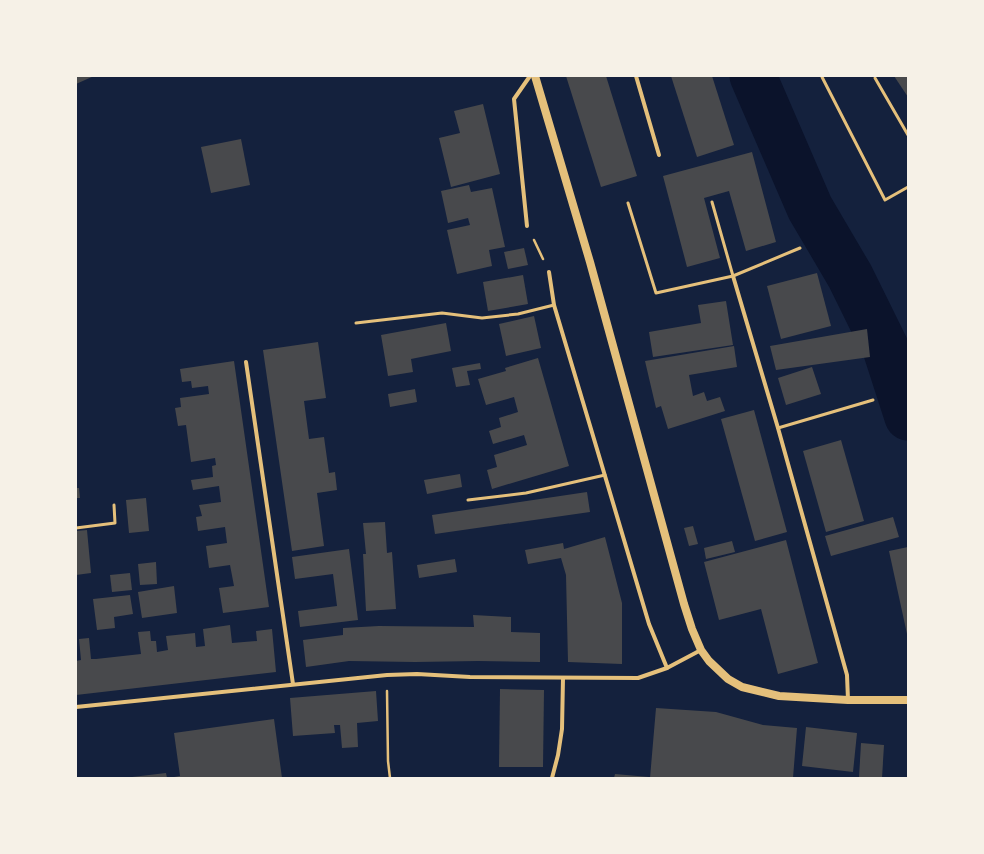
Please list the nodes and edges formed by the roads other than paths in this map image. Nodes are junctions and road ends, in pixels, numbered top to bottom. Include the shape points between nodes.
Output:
1 (530, 76) edge
2 (534, 76) edge
3 (636, 76) edge
4 (822, 77) edge
5 (875, 78) dead end
6 (908, 135) edge
7 (659, 155) dead end
8 (908, 186) edge
9 (712, 202) dead end
10 (628, 203) dead end
11 (527, 226) road end
12 (800, 248) dead end
13 (549, 272) road end
14 (733, 276) junction
15 (554, 305) junction
16 (356, 323) dead end
17 (246, 362) dead end
18 (873, 400) dead end
19 (778, 428) junction
20 (605, 475) junction
21 (468, 500) dead end
22 (114, 504) dead end
23 (76, 528) edge
24 (702, 650) junction
25 (667, 668) junction
26 (563, 678) junction
27 (293, 684) junction
28 (848, 700) junction
29 (908, 700) edge
30 (76, 707) edge
31 (552, 778) edge

1 - 11 street via 514,99
2 - 24 main road via 590,262 684,604
3 - 7 street
4 - 8 lane via 885,200
5 - 6 lane
9 - 14 lane
10 - 14 lane via 656,293
12 - 14 lane
13 - 15 street
14 - 19 street
15 - 16 lane via 518,314 482,318 442,313
15 - 20 street
17 - 27 street
18 - 19 lane
19 - 28 street via 847,675
20 - 21 lane via 526,493
20 - 25 street via 649,624
22 - 23 lane via 115,523
24 - 25 street
24 - 28 main road via 716,669 742,687 779,696
25 - 26 street via 638,678
26 - 27 street via 387,674
26 - 31 street via 562,729
27 - 30 street
28 - 29 main road

